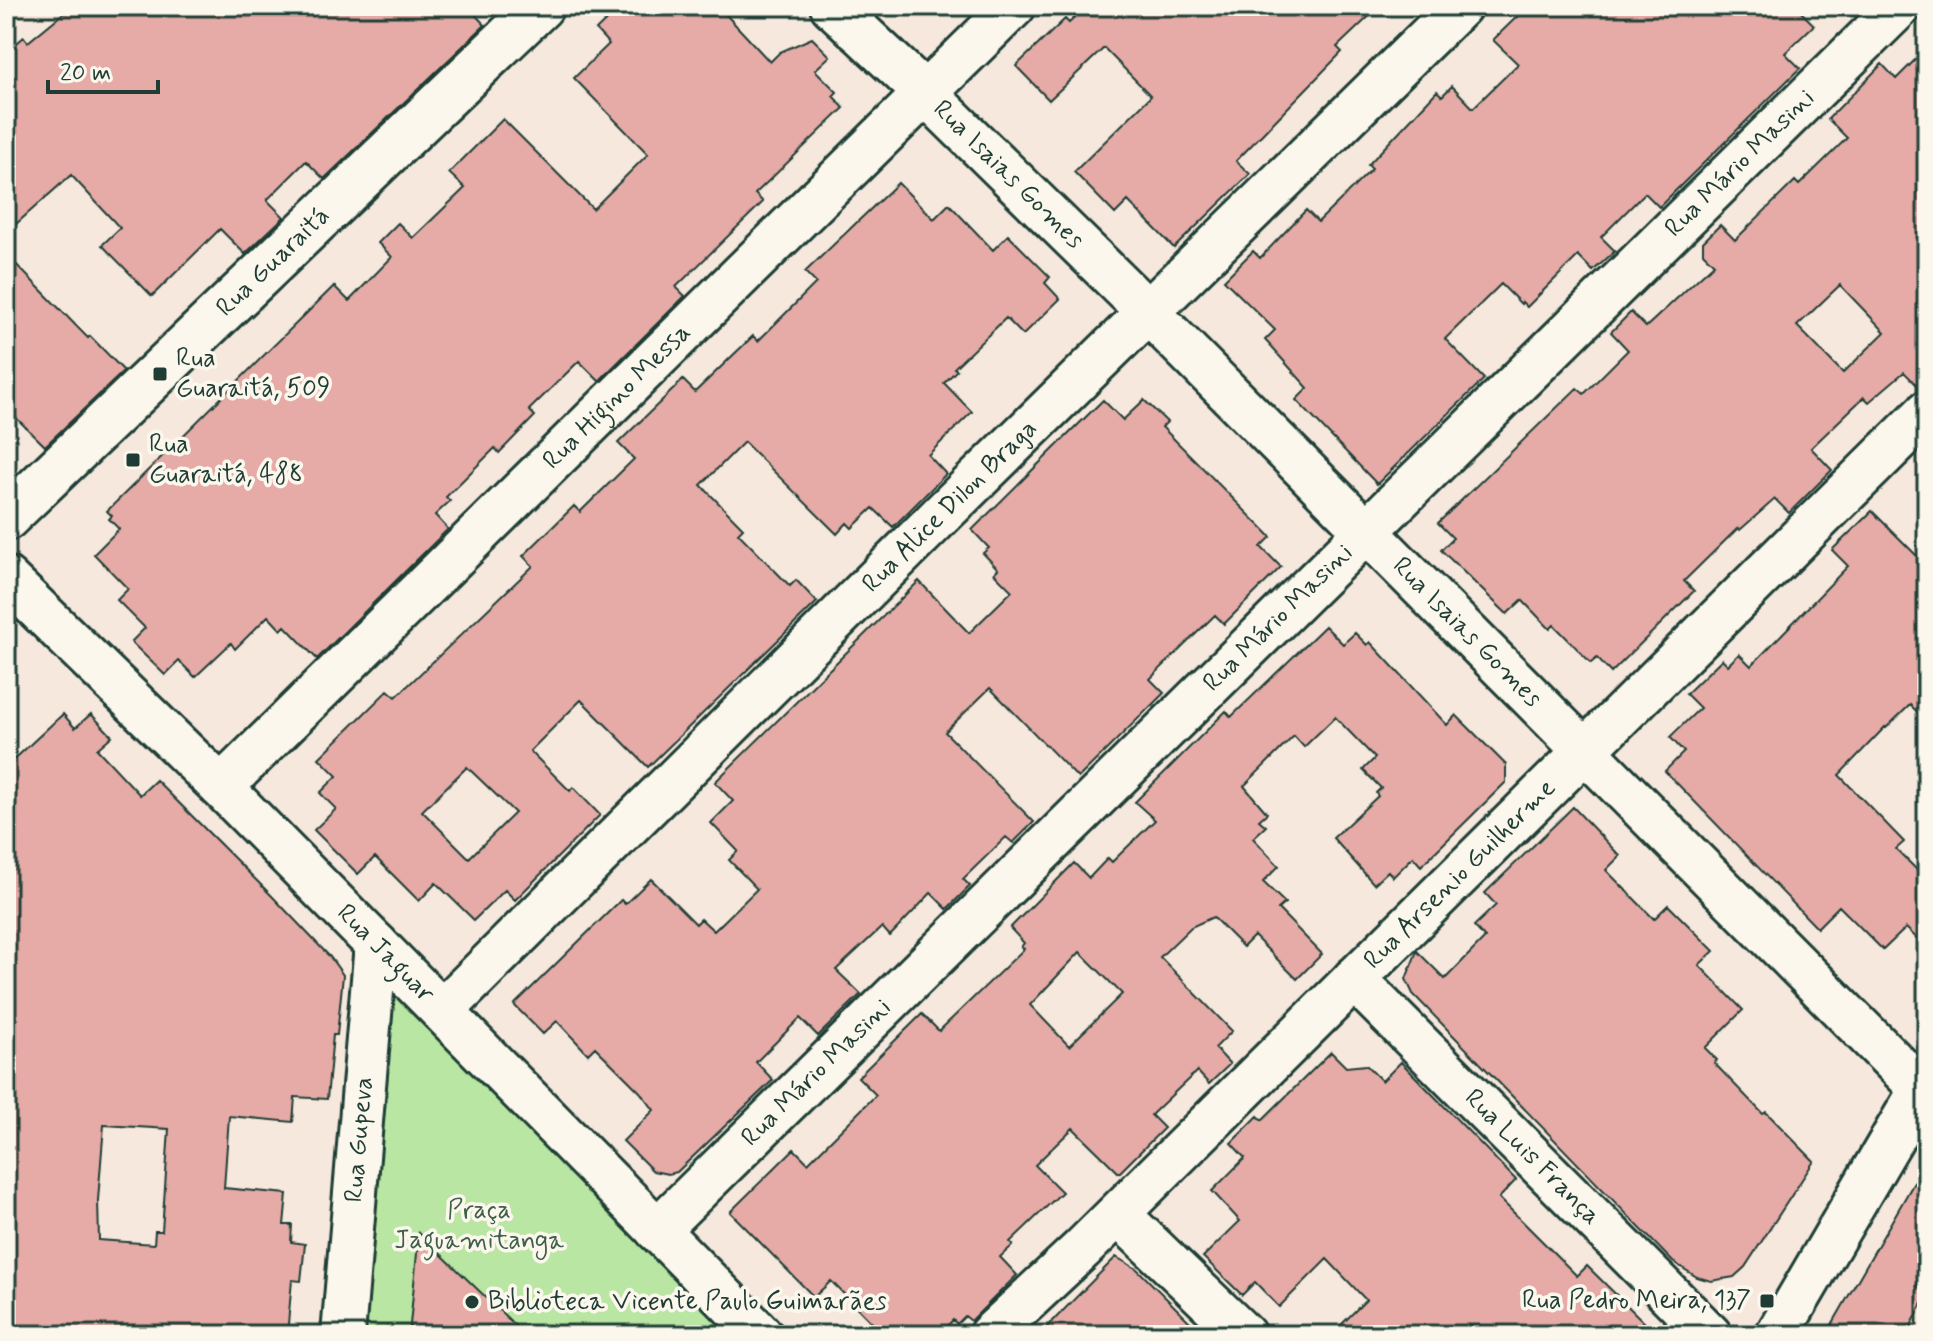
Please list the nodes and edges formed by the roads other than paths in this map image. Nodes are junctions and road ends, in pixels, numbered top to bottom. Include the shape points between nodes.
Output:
1 (541, 6) edge
2 (832, 6) edge
3 (1014, 6) edge
4 (1460, 6) edge
5 (1900, 6) edge
6 (926, 94) junction
7 (1148, 312) junction
8 (1927, 412) edge
9 (6, 518) edge
10 (1367, 532) junction
11 (6, 578) edge
12 (1584, 753) junction
13 (221, 787) junction
14 (376, 944) junction
15 (1354, 979) junction
16 (442, 1011) junction
17 (1925, 1087) edge
18 (1118, 1214) junction
19 (657, 1230) junction
20 (343, 1335) edge
21 (761, 1335) edge
22 (990, 1335) edge
23 (1244, 1335) edge
24 (1710, 1335) edge
25 (1777, 1335) edge

1 - 9 street, Rua Guaraitá
2 - 6 street, Rua Isaias Gomes
3 - 6 street, Rua Higino Messa
4 - 7 street, Rua Alice Dilon Braga
5 - 10 street, Rua Mário Masini
6 - 7 street, Rua Isaias Gomes
6 - 13 street, Rua Higino Messa
7 - 10 street, Rua Isaias Gomes
7 - 16 street, Rua Alice Dilon Braga
8 - 12 street, Rua Arsenio Guilherme
10 - 12 street, Rua Isaias Gomes
10 - 19 street, Rua Mário Masini
11 - 13 street, Rua Jaguar
12 - 15 street, Rua Arsenio Guilherme
12 - 17 street, Rua Isaias Gomes
13 - 14 street, Rua Jaguar
14 - 16 street, Rua Jaguar
14 - 20 street, Rua Gupeva
15 - 18 street, Rua Arsenio Guilherme
15 - 24 street, Rua Luis França
16 - 19 street, Rua Jaguar
17 - 25 street
18 - 22 street, Rua Arsenio Guilherme
18 - 23 street
19 - 21 street, Rua Jaguar

